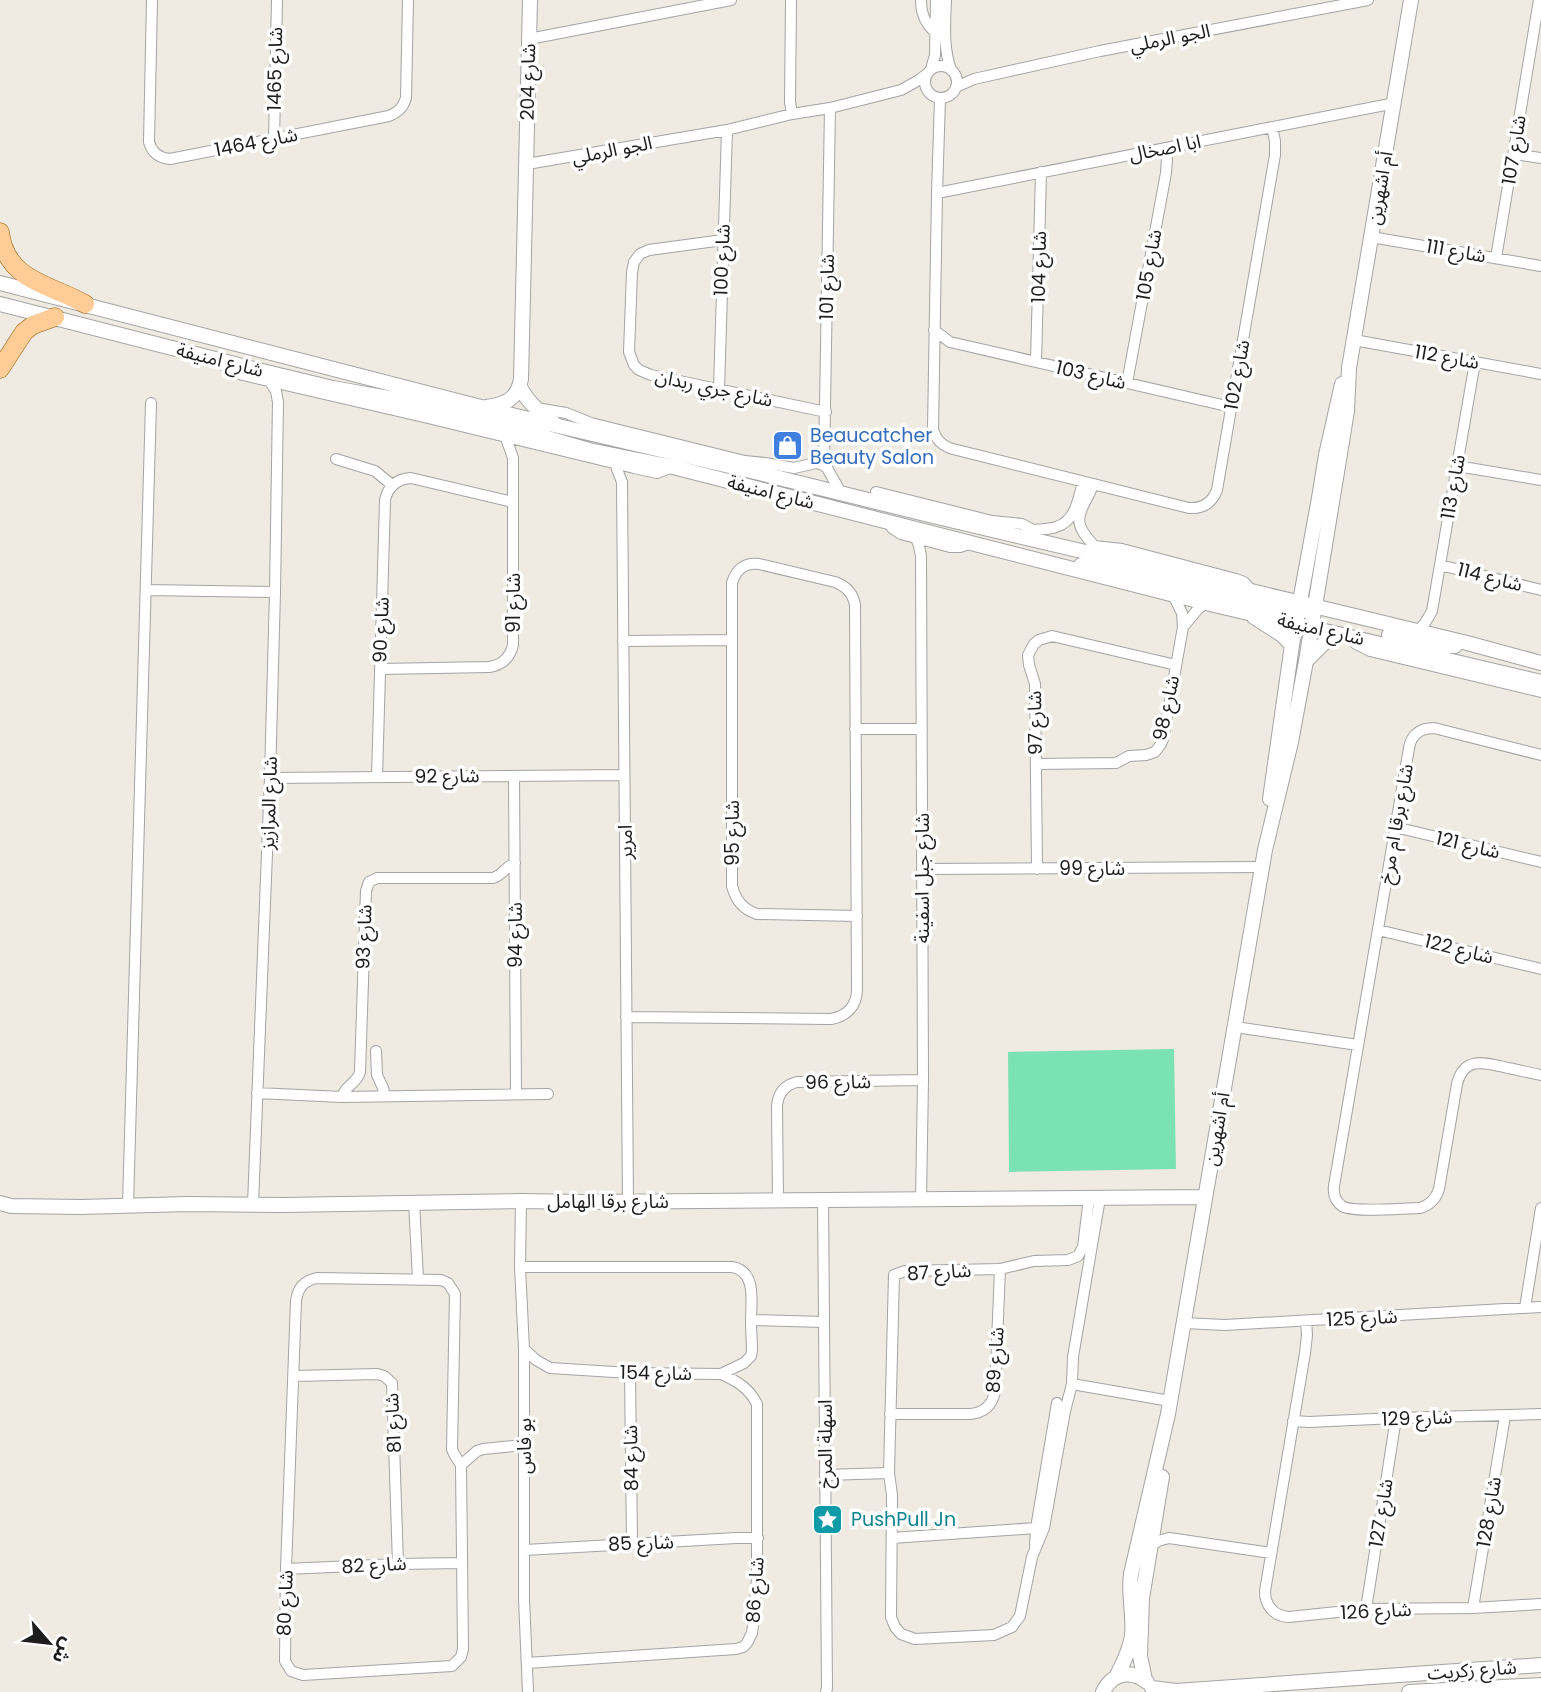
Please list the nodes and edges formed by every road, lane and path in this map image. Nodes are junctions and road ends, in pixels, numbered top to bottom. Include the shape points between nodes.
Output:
1 (152, 0) edge
2 (277, 0) edge
3 (408, 0) edge
4 (530, 0) edge
5 (661, 0) edge
6 (731, 0) edge
7 (791, 0) edge
8 (921, 0) edge
9 (936, 0) edge
10 (946, 0) edge
11 (1368, 0) edge
12 (1539, 0) edge
13 (1410, 4) edge
14 (661, 13) junction
15 (936, 33) junction
16 (529, 39) junction
17 (1536, 51) edge
18 (929, 71) junction
19 (953, 72) junction
20 (974, 79) junction
21 (956, 87) junction
22 (901, 90) junction
23 (928, 93) junction
24 (940, 99) junction
25 (1395, 103) junction
26 (830, 108) junction
27 (792, 114) junction
28 (1272, 127) junction
29 (727, 130) junction
30 (274, 139) junction
31 (1165, 148) junction
32 (1514, 154) junction
33 (1541, 158) edge
34 (527, 164) junction
35 (1041, 172) junction
36 (937, 193) junction
37 (0, 232) edge
38 (1371, 237) junction
39 (723, 240) junction
40 (1496, 258) junction
41 (1541, 266) edge
42 (0, 283) edge
43 (0, 303) edge
44 (85, 304) junction
45 (55, 317) junction
46 (934, 330) junction
47 (1354, 340) junction
48 (950, 342) junction
49 (934, 353) junction
50 (218, 359) junction
51 (1036, 362) junction
52 (1475, 362) junction
53 (1349, 368) junction
54 (0, 369) edge
55 (1541, 374) edge
56 (270, 382) junction
57 (1127, 383) junction
58 (291, 386) junction
59 (309, 386) junction
60 (520, 387) junction
61 (719, 390) junction
62 (278, 402) junction
63 (151, 403) dead end
64 (534, 407) junction
65 (1231, 407) junction
66 (481, 408) junction
67 (826, 412) junction
68 (558, 425) junction
69 (506, 438) junction
70 (521, 442) junction
71 (581, 447) junction
72 (513, 458) junction
73 (335, 459) dead end
74 (607, 462) junction
75 (824, 466) junction
76 (1457, 466) junction
77 (673, 467) junction
78 (784, 467) junction
79 (634, 468) junction
80 (759, 472) junction
81 (1541, 480) edge
82 (622, 482) junction
83 (1089, 483) junction
84 (392, 485) junction
85 (876, 492) dead end
86 (841, 493) junction
87 (1319, 498) junction
88 (513, 502) junction
89 (888, 522) junction
90 (1033, 530) junction
91 (1013, 535) junction
92 (916, 538) junction
93 (932, 542) junction
94 (972, 543) junction
95 (1098, 551) junction
96 (921, 556) junction
97 (1440, 565) junction
98 (1065, 567) junction
99 (1306, 570) junction
100 (146, 590) junction
101 (1541, 590) edge
102 (275, 592) junction
103 (1173, 594) junction
104 (1274, 597) junction
105 (1206, 603) junction
106 (1432, 611) junction
107 (1247, 612) junction
108 (1306, 614) junction
109 (1183, 627) junction
110 (1416, 632) junction
111 (1345, 635) junction
112 (1442, 638) junction
113 (732, 640) junction
114 (623, 641) junction
115 (1468, 643) junction
116 (1292, 645) junction
117 (1306, 661) junction
118 (1539, 662) edge
119 (1176, 665) junction
120 (380, 669) junction
121 (1541, 682) edge
122 (1541, 692) edge
123 (1298, 706) junction
124 (855, 729) junction
125 (922, 729) junction
126 (1541, 755) edge
127 (1036, 765) junction
128 (624, 775) junction
129 (514, 776) junction
130 (377, 777) junction
131 (270, 778) junction
132 (1395, 827) junction
133 (1266, 845) junction
134 (1541, 862) edge
135 (515, 863) junction
136 (1262, 867) junction
137 (922, 869) junction
138 (1037, 869) junction
139 (857, 916) junction
140 (1378, 930) junction
141 (1541, 969) edge
142 (626, 1017) junction
143 (1235, 1027) junction
144 (1358, 1045) junction
145 (376, 1051) dead end
146 (1541, 1075) edge
147 (923, 1080) junction
148 (257, 1093) junction
149 (516, 1093) junction
150 (548, 1094) dead end
151 (385, 1096) junction
152 (342, 1097) junction
153 (1205, 1197) junction
154 (1095, 1198) junction
155 (823, 1199) junction
156 (778, 1200) junction
157 (921, 1200) junction
158 (520, 1201) junction
159 (414, 1202) junction
160 (628, 1202) junction
161 (253, 1204) junction
162 (128, 1205) junction
163 (4, 1206) edge
164 (1541, 1208) edge
165 (520, 1267) junction
166 (1000, 1269) junction
167 (418, 1279) junction
168 (1541, 1307) edge
169 (1525, 1308) junction
170 (751, 1320) junction
171 (1306, 1321) junction
172 (824, 1322) junction
173 (1184, 1323) junction
174 (524, 1349) junction
175 (630, 1373) junction
176 (721, 1374) junction
177 (294, 1376) junction
178 (1072, 1384) junction
179 (1057, 1403) dead end
180 (1169, 1407) junction
181 (890, 1414) junction
182 (1541, 1414) edge
183 (1505, 1416) junction
184 (1396, 1418) junction
185 (1293, 1421) junction
186 (524, 1446) junction
187 (461, 1465) junction
188 (889, 1474) junction
189 (825, 1475) junction
190 (1154, 1524) junction
191 (1035, 1528) junction
192 (758, 1538) junction
193 (892, 1538) junction
194 (1169, 1538) junction
195 (632, 1543) junction
196 (1150, 1547) junction
197 (525, 1549) junction
198 (1035, 1549) junction
199 (1271, 1553) junction
200 (462, 1563) junction
201 (398, 1564) junction
202 (286, 1569) junction
203 (1541, 1604) edge
204 (1474, 1608) junction
205 (1366, 1609) junction
206 (1136, 1624) junction
207 (527, 1663) junction
208 (1541, 1665) edge
209 (1109, 1684) edge
210 (1541, 1685) edge
211 (1150, 1686) edge
212 (827, 1691) edge
213 (528, 1692) edge
214 (1090, 1692) edge
215 (1409, 1692) edge

1 - 30 street, شارع 1464 via 148,138 155,153 175,159
2 - 30 street, شارع 1465
3 - 30 street, شارع 1464 via 402,108 389,116
4 - 16 street, شارع 204
5 - 14 street
6 - 14 street
7 - 27 street
8 - 15 street via 924,19
9 - 15 street
10 - 19 street via 946,56
11 - 20 street, الجو الرملي
12 - 17 street, شارع 107
13 - 25 street, أم اشهرين
14 - 16 street
15 - 18 street
16 - 34 street, شارع 204
17 - 32 street, شارع 107
18 - 19 street via 937,66
18 - 22 street, الجو الرملي
18 - 23 street via 925,79
19 - 20 street, الجو الرملي
19 - 21 street
20 - 21 street, الجو الرملي
21 - 24 street
22 - 23 street, الجو الرملي
22 - 26 street, الجو الرملي
23 - 24 street
24 - 36 street, شارع 102
25 - 28 street, ابا اصخال
25 - 38 street, أم اشهرين
26 - 27 street, الجو الرملي
26 - 67 street, شارع 101
27 - 29 street, الجو الرملي
28 - 31 street, ابا اصخال
28 - 65 street, شارع 102 via 1275,155
29 - 34 street, الجو الرملي
29 - 39 street, شارع 100
31 - 35 street, ابا اصخال
31 - 57 street, شارع 105 via 1166,173
32 - 33 street
32 - 40 street, شارع 107
34 - 60 street
35 - 36 street, ابا اصخال
35 - 51 street, شارع 104
36 - 46 street, شارع 102
37 - 44 main road via 6,253 23,275
38 - 40 street, شارع 111
38 - 47 street, أم اشهرين
39 - 61 street, شارع 100
39 - 61 street, شارع جري ربدان via 640,254 632,267 629,352 639,370
40 - 41 street, شارع 111
42 - 44 street, شارع امنيفة
43 - 45 street, شارع امنيفة
44 - 66 street, شارع امنيفة
45 - 50 street, شارع امنيفة
45 - 54 main road via 24,332
46 - 48 street, شارع 103
46 - 49 street, شارع 102
47 - 52 street, شارع 112
47 - 53 street, أم اشهرين
48 - 49 street
48 - 51 street, شارع 103
49 - 83 street, شارع 102 via 933,429 942,444
50 - 56 street via 238,374
50 - 59 street, شارع امنيفة
51 - 57 street, شارع 103
52 - 55 street, شارع 112
52 - 76 street, شارع 113
53 - 87 street, شارع امنيفة via 1332,424
53 - 108 street, شارع امنيفة via 1346,411
56 - 58 street
56 - 62 street, شارع المرازيز
57 - 65 street, شارع 103
58 - 59 street
58 - 62 street
59 - 69 street
59 - 71 street, شارع امنيفة via 394,399
60 - 64 street
60 - 66 street via 509,401
61 - 67 street, شارع جري ربدان
62 - 102 street, شارع المرازيز
63 - 100 street
64 - 68 street
64 - 78 street
65 - 83 street, شارع 102 via 1217,489 1204,506 1189,508
66 - 68 street, شارع امنيفة
67 - 75 street, شارع 101
68 - 80 street, شارع امنيفة
69 - 70 street
69 - 72 street, شارع 91
70 - 72 street, شارع 91
70 - 74 street
71 - 74 street
71 - 77 street, شارع امنيفة
72 - 88 street, شارع 91
73 - 84 street via 375,471
74 - 79 street
74 - 82 street, امرير
75 - 78 street
75 - 86 street
76 - 81 street
76 - 97 street, شارع 113
77 - 79 street via 657,473
77 - 89 street, شارع امنيفة
78 - 80 street
79 - 82 street
80 - 86 street, شارع امنيفة
82 - 114 street, امرير
83 - 90 street via 1071,518 1055,527
83 - 95 street via 1079,526
84 - 88 street via 411,478
84 - 120 street, شارع 90 via 385,500
85 - 90 street
86 - 91 street, شارع امنيفة
87 - 99 street, شارع امنيفة
87 - 108 street via 1321,528
88 - 120 street, شارع 91 via 513,645 507,659 489,667
89 - 92 street via 896,532
89 - 94 street, شارع امنيفة
90 - 91 street
91 - 95 street, شارع امنيفة
92 - 93 street
92 - 96 street, شارع جبل اسفينة
93 - 94 street via 955,548
93 - 96 street
94 - 98 street, شارع امنيفة
95 - 104 street, شارع امنيفة
96 - 125 street, شارع جبل اسفينة
97 - 101 street, شارع 114
97 - 106 street, شارع 113
98 - 103 street, شارع امنيفة
98 - 108 street via 1106,567
99 - 104 street
99 - 108 street, شارع امنيفة
100 - 102 street
100 - 162 street
102 - 131 street, شارع المرازيز
103 - 105 street, شارع امنيفة
103 - 109 street, شارع 98
104 - 108 street, شارع امنيفة
105 - 107 street, شارع امنيفة
105 - 109 street
106 - 110 street, شارع 113
106 - 112 street
107 - 108 street, شارع امنيفة
107 - 116 street
108 - 110 street, شارع امنيفة
108 - 111 street, شارع امنيفة
108 - 115 street via 1430,646
108 - 116 street, أم اشهرين
108 - 117 street, أم اشهرين
108 - 123 street via 1294,684
109 - 119 street, شارع 98
110 - 112 street, شارع امنيفة
111 - 117 street via 1324,643
111 - 121 street, شارع امنيفة
111 - 122 street via 1370,651
112 - 115 street, شارع امنيفة
113 - 114 street
113 - 124 street, شارع 95 via 732,583 744,566 759,564 845,587 855,605
113 - 139 street, شارع 95 via 734,894 743,907 757,914
114 - 128 street, امرير
115 - 118 street, شارع امنيفة
116 - 133 street, أم اشهرين
117 - 123 street, أم اشهرين
119 - 127 street, شارع 98 via 1163,740 1155,752 1116,763
119 - 127 street, شارع 97 via 1059,636 1039,640 1028,660 1035,684
120 - 130 street, شارع 90
123 - 133 street, أم اشهرين
124 - 125 street
124 - 139 street, شارع 95
125 - 137 street, شارع جبل اسفينة
126 - 132 street, شارع برقا ام مرخ via 1424,729 1410,743
127 - 138 street, شارع 97
128 - 129 street, شارع 92
128 - 142 street, امرير
129 - 130 street, شارع 92
129 - 135 street, شارع 94
130 - 131 street, شارع 92
131 - 148 street, شارع المرازيز
132 - 134 street, شارع 121
132 - 140 street, شارع برقا ام مرخ
133 - 136 street, أم اشهرين
135 - 149 street, شارع 94
135 - 152 street, شارع 93 via 493,878 377,878 369,882 360,1072
136 - 138 street, شارع 99
136 - 143 street, أم اشهرين
137 - 138 street, شارع 99
137 - 147 street, شارع جبل اسفينة
139 - 142 street, شارع 95 via 857,995 841,1016
140 - 141 street, شارع 122
140 - 144 street, شارع برقا ام مرخ
142 - 160 street, امرير
143 - 144 street
143 - 153 street, أم اشهرين
144 - 146 street, شارع برقا ام مرخ via 1333,1190 1338,1202 1349,1209 1420,1208 1436,1198 1458,1079 1466,1068 1485,1063
145 - 151 street via 377,1075
147 - 156 street, شارع 96 via 797,1082 784,1088 777,1106
147 - 157 street, شارع جبل اسفينة
148 - 152 street
148 - 161 street, شارع المرازيز
149 - 150 street
149 - 151 street
151 - 152 street
153 - 154 street, شارع برقا الهامل
153 - 173 street, أم اشهرين
154 - 157 street, شارع برقا الهامل
154 - 166 street, شارع 87 via 1077,1256
154 - 178 street, شارع 87
155 - 156 street, شارع برقا الهامل
155 - 157 street, شارع برقا الهامل
155 - 172 street, اسهلة المرخ
156 - 160 street, شارع برقا الهامل
158 - 159 street, شارع برقا الهامل
158 - 160 street, شارع برقا الهامل
158 - 165 street, بو فاس
159 - 161 street, شارع برقا الهامل
159 - 167 street
161 - 162 street, شارع برقا الهامل
162 - 163 street, شارع برقا الهامل
164 - 169 street
165 - 170 street via 736,1267 751,1286
165 - 174 street, بو فاس
166 - 181 street, شارع 89 via 992,1402 975,1413
166 - 181 street, شارع 87 via 894,1275
167 - 177 street, شارع 80 via 317,1278 306,1282 296,1296
167 - 187 street, شارع 80 via 445,1281 455,1294 452,1449
168 - 169 street, شارع 125
169 - 171 street, شارع 125
170 - 172 street
170 - 176 street via 751,1356
171 - 173 street, شارع 125
171 - 185 street, شارع 126
172 - 189 street, اسهلة المرخ
173 - 180 street, أم اشهرين
174 - 175 street, شارع 154 via 550,1368
174 - 186 street, بو فاس
175 - 176 street, شارع 154
175 - 195 street, شارع 84
176 - 192 street, شارع 86 via 744,1386 757,1404
177 - 201 street, شارع 81 via 377,1374 392,1383
177 - 202 street, شارع 80
178 - 180 street
178 - 198 street, شارع 87 via 1044,1528
179 - 191 street, شارع 87
180 - 190 street, أم اشهرين
180 - 206 street, أم اشهرين via 1131,1574 1129,1591
181 - 188 street, شارع 87
182 - 183 street, شارع 129
183 - 184 street, شارع 129
183 - 204 street, شارع 128
184 - 185 street, شارع 129
184 - 205 street, شارع 127
185 - 199 street, شارع 126
186 - 187 street via 483,1449
186 - 197 street, بو فاس
187 - 200 street, شارع 80
188 - 189 street
188 - 193 street, شارع 87
189 - 212 street, اسهلة المرخ
190 - 194 street
190 - 196 street, أم اشهرين
191 - 193 street
191 - 198 street, شارع 87
192 - 195 street, شارع 85
192 - 207 street, شارع 86 via 753,1629 743,1647
193 - 198 street, شارع 87 via 891,1617 901,1634 915,1639 994,1635 1012,1627 1022,1610
194 - 196 street
194 - 199 street
195 - 197 street, شارع 85
196 - 206 street, أم اشهرين
197 - 207 street, بو فاس
199 - 205 street, شارع 126 via 1265,1596 1275,1613 1289,1617
200 - 201 street, شارع 82
200 - 202 street, شارع 80 via 463,1649 455,1664 303,1675 288,1668 284,1657
201 - 202 street, شارع 82
203 - 204 street, شارع 126
204 - 205 street, شارع 126
206 - 209 street, أم اشهرين via 1123,1665
206 - 211 street, أم اشهرين
207 - 213 street, بو فاس
208 - 211 street, شارع زكريت via 1182,1691
209 - 211 street, شارع زكريت via 1131,1674
209 - 214 street
210 - 215 street, شارع زكريت

